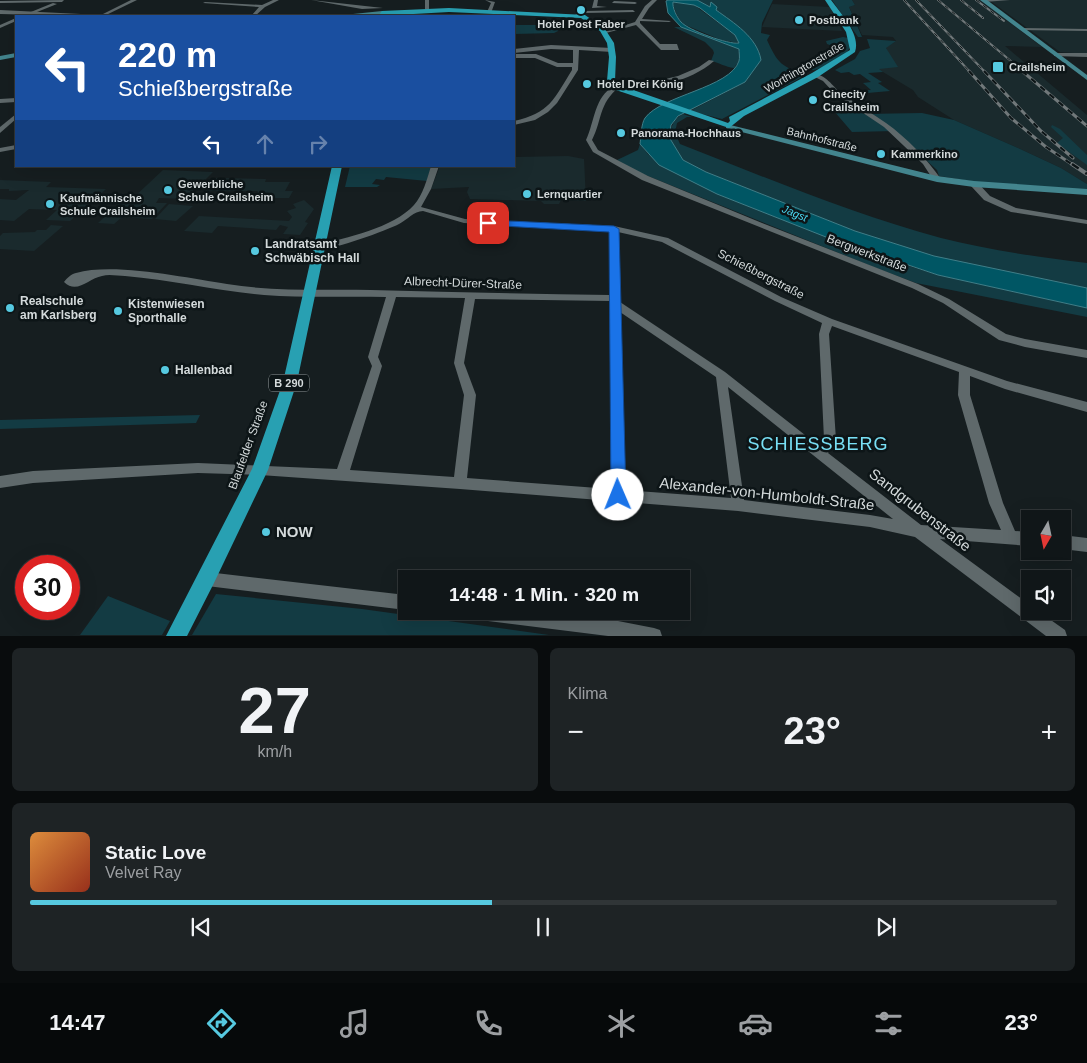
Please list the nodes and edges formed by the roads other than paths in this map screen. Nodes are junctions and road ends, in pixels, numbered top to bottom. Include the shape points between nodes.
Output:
1 (135, 0) edge
2 (277, 0) edge
3 (313, 0) edge
4 (427, 0) edge
5 (488, 0) edge
6 (596, 0) edge
7 (656, 0) edge
8 (828, 0) edge
9 (984, 0) edge
10 (1008, 0) edge
11 (63, 1) edge
12 (0, 2) edge
13 (382, 2) dead end
14 (206, 3) dead end
15 (635, 3) dead end
16 (613, 5) edge
17 (263, 6) junction
18 (427, 10) junction
19 (0, 12) edge
20 (381, 12) edge
21 (489, 12) junction
22 (633, 12) dead end
23 (32, 13) junction
24 (27, 15) edge
25 (63, 15) edge
26 (103, 15) edge
27 (254, 15) edge
28 (360, 15) edge
29 (514, 15) edge
30 (573, 15) junction
31 (15, 20) edge
32 (670, 21) dead end
33 (639, 22) junction
34 (0, 27) edge
35 (1023, 29) junction
36 (1087, 30) edge
37 (606, 32) junction
38 (661, 45) dead end
39 (576, 48) junction
40 (612, 50) junction
41 (515, 51) edge
42 (1056, 54) junction
43 (15, 55) edge
44 (1087, 55) edge
45 (515, 56) edge
46 (0, 58) edge
47 (711, 61) dead end
48 (575, 65) junction
49 (815, 75) junction
50 (1087, 78) edge
51 (619, 89) junction
52 (15, 100) edge
53 (0, 101) edge
54 (15, 117) edge
55 (515, 123) edge
56 (727, 125) junction
57 (0, 132) edge
58 (15, 147) edge
59 (0, 150) edge
60 (337, 167) edge
61 (435, 167) edge
62 (937, 179) junction
63 (974, 184) junction
64 (1087, 192) edge
65 (414, 209) junction
66 (1087, 222) edge
67 (614, 229) junction
68 (320, 247) junction
69 (97, 274) dead end
70 (392, 293) junction
71 (309, 294) junction
72 (470, 297) junction
73 (616, 301) junction
74 (828, 322) junction
75 (1087, 354) edge
76 (964, 371) junction
77 (721, 375) junction
78 (1087, 407) edge
79 (821, 453) junction
80 (260, 470) junction
81 (342, 475) junction
82 (0, 482) edge
83 (460, 483) junction
84 (618, 495) junction
85 (738, 505) junction
86 (918, 531) junction
87 (1011, 537) junction
88 (1021, 538) edge
89 (1071, 543) edge
90 (1087, 545) edge
91 (207, 579) junction
92 (398, 602) edge
93 (545, 620) edge
94 (176, 636) edge
95 (654, 636) edge
96 (1059, 636) edge

1 - 26 street
2 - 17 street
3 - 20 street
4 - 18 street
5 - 21 street via 493,2
6 - 16 street via 594,7
7 - 33 street via 647,7
8 - 49 main road, Worthingtonstraße via 855,45 850,55
9 - 10 street
9 - 35 main road
11 - 12 street
11 - 23 street
13 - 20 street
14 - 17 street
15 - 16 street
16 - 22 street
16 - 30 street
17 - 27 street
18 - 20 main road
18 - 21 main road
19 - 23 street
20 - 28 main road
21 - 29 main road
23 - 24 street
23 - 25 street
29 - 30 main road
30 - 37 main road via 585,16
31 - 34 street
32 - 33 street
33 - 37 street
33 - 38 street
35 - 36 street
35 - 42 main road
37 - 40 main road
39 - 40 street
39 - 41 street
39 - 48 street
40 - 51 main road via 610,82
42 - 44 street
42 - 50 main road
43 - 46 main road
45 - 48 street via 536,56 557,65
47 - 51 street via 697,71 663,83
48 - 55 street via 555,102 546,111 533,119
49 - 56 main road, Worthingtonstraße
49 - 62 street via 825,80 837,94 886,126 926,163
51 - 56 main road
51 - 75 street, Bergwerkstraße via 608,91 603,100 589,140 595,151 645,178 915,286 946,301 1003,337
52 - 53 street
54 - 57 street
56 - 62 main road, Bahnhofstraße
58 - 59 street
60 - 68 main road, Blaufelder Straße / B 290
61 - 65 street
62 - 63 main road, Bahnhofstraße
63 - 64 main road, Bahnhofstraße
63 - 66 street via 987,198 1014,210
65 - 67 street, Schießbergstraße via 464,221
65 - 68 street via 390,224
67 - 73 street
67 - 74 street, Schießbergstraße via 665,240
68 - 71 main road, Blaufelder Straße / B 290
69 - 71 street, Albrecht-Dürer-Straße via 134,274 266,292
70 - 71 street, Albrecht-Dürer-Straße
70 - 72 street, Albrecht-Dürer-Straße
70 - 81 street via 373,357 377,366
71 - 80 main road, Blaufelder Straße / B 290 via 290,382
72 - 73 street, Albrecht-Dürer-Straße
72 - 83 street via 459,363 470,395
73 - 77 street, Sandgrubenstraße
73 - 84 street
74 - 76 street, Schießbergstraße
74 - 79 street via 824,334 830,440
76 - 78 street, Schießbergstraße
76 - 87 street via 964,394 996,503
77 - 79 street, Sandgrubenstraße
77 - 85 street
79 - 86 street, Sandgrubenstraße
80 - 81 street, Alexander-von-Humboldt-Straße
80 - 82 street, Alexander-von-Humboldt-Straße via 198,468 33,477
80 - 91 main road, Blaufelder Straße / B 290
81 - 83 street, Alexander-von-Humboldt-Straße
83 - 84 street, Alexander-von-Humboldt-Straße
84 - 85 street, Alexander-von-Humboldt-Straße
85 - 86 street, Alexander-von-Humboldt-Straße via 870,521
86 - 87 street, Alexander-von-Humboldt-Straße
86 - 96 street, Sandgrubenstraße
87 - 88 street, Alexander-von-Humboldt-Straße
89 - 90 street
91 - 92 street
91 - 94 main road, Blaufelder Straße / B 290
93 - 95 street

